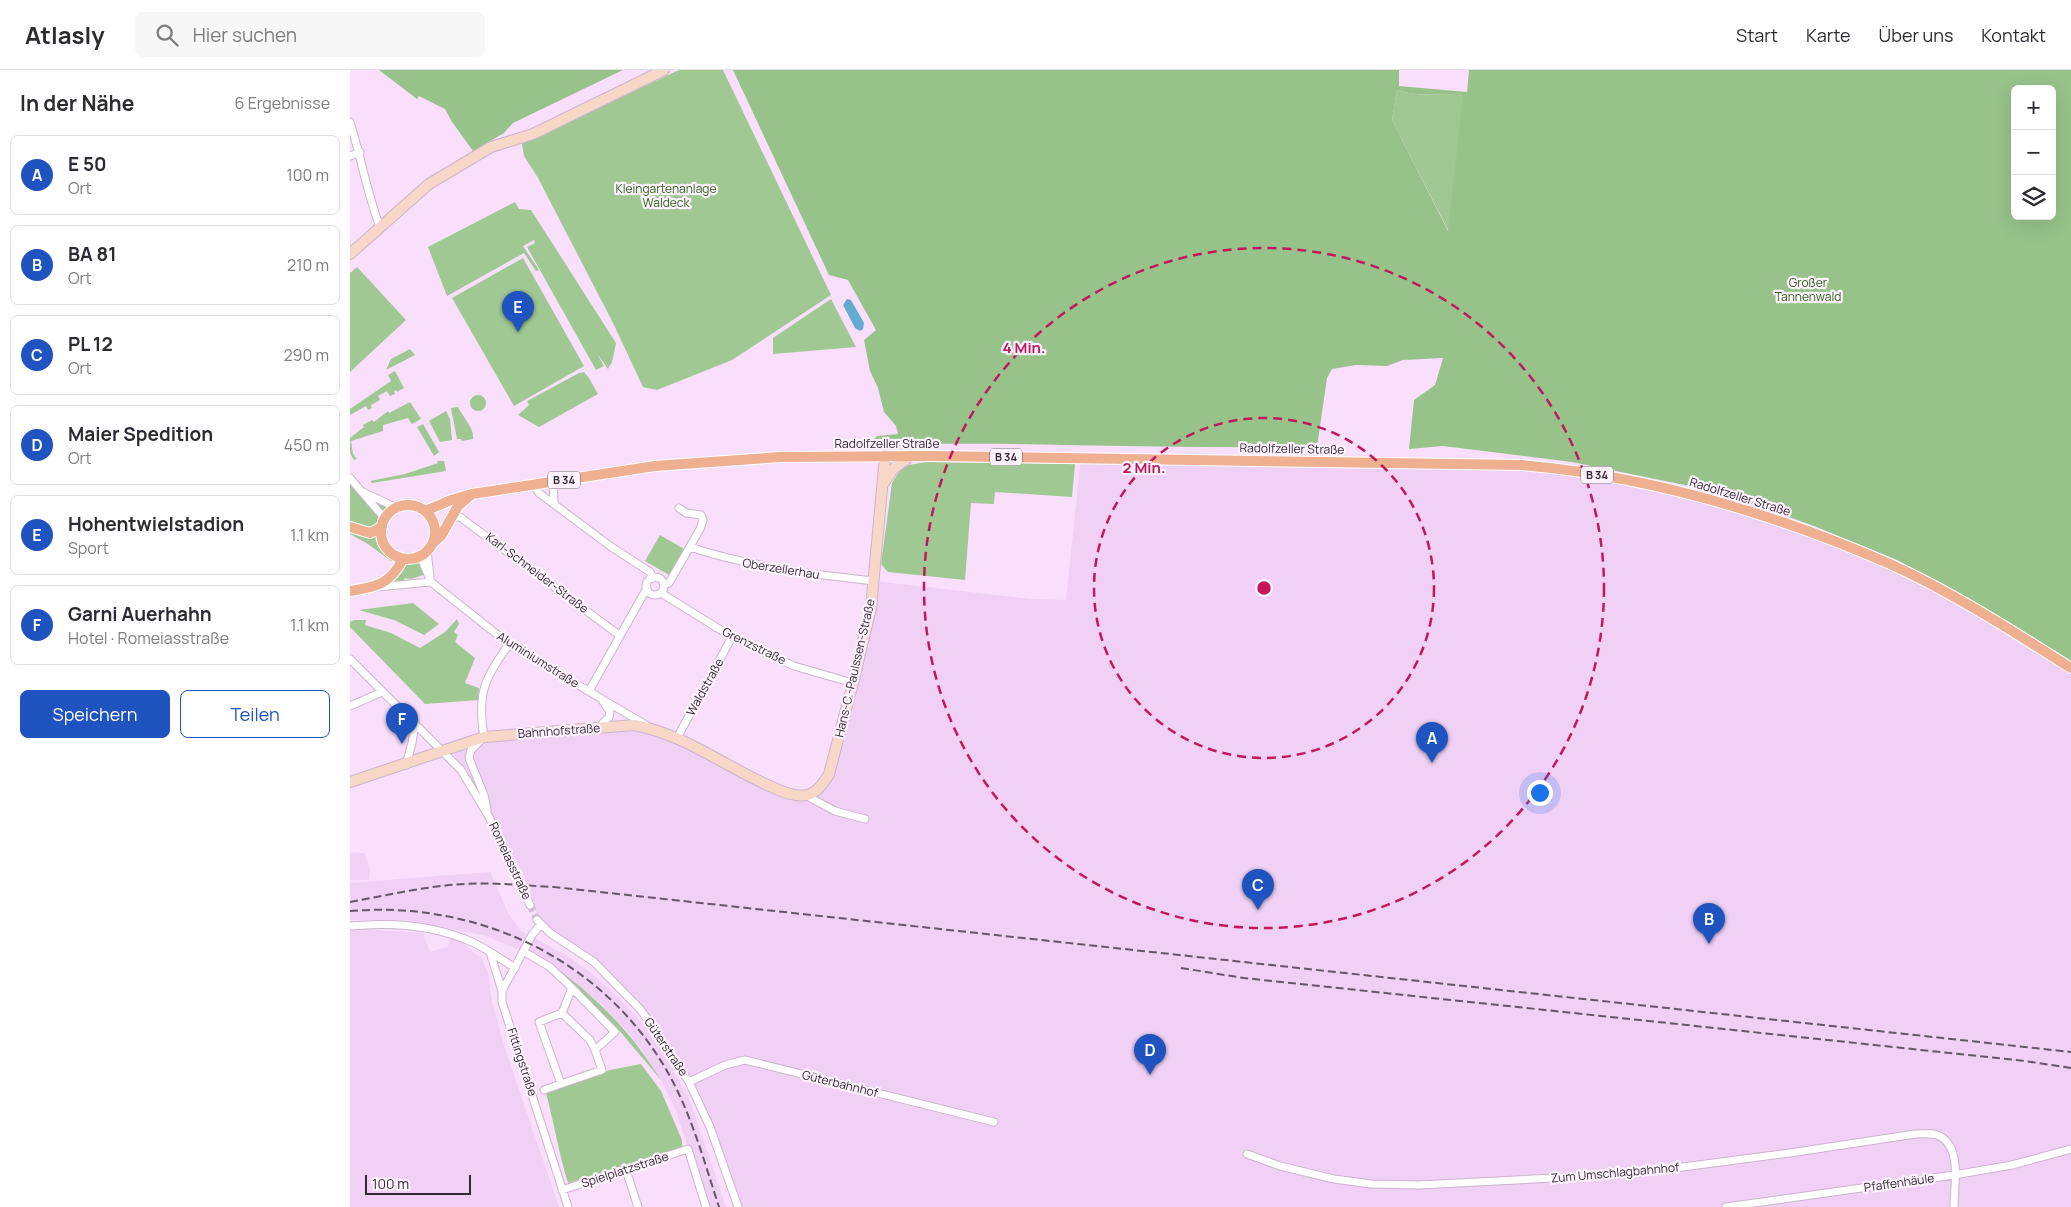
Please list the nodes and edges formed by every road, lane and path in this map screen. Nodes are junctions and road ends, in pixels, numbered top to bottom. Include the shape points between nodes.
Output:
1 (664, 70) edge
2 (350, 122) edge
3 (360, 152) junction
4 (350, 156) edge
5 (380, 227) junction
6 (350, 254) edge
7 (885, 456) junction
8 (911, 456) junction
9 (350, 478) edge
10 (553, 482) junction
11 (533, 485) junction
12 (883, 486) junction
13 (357, 488) junction
14 (472, 494) junction
15 (554, 502) junction
16 (397, 508) junction
17 (679, 508) dead end
18 (425, 511) junction
19 (452, 517) junction
20 (383, 523) junction
21 (350, 528) edge
22 (690, 547) junction
23 (426, 550) junction
24 (403, 558) junction
25 (652, 578) junction
26 (874, 581) junction
27 (431, 582) junction
28 (376, 587) junction
29 (647, 588) junction
30 (663, 589) junction
31 (350, 591) edge
32 (619, 634) junction
33 (732, 637) junction
34 (509, 644) junction
35 (350, 659) edge
36 (2071, 668) edge
37 (853, 683) junction
38 (589, 691) junction
39 (382, 692) junction
40 (600, 698) junction
41 (350, 706) edge
42 (415, 722) junction
43 (634, 725) junction
44 (598, 728) junction
45 (649, 728) junction
46 (484, 737) junction
47 (677, 738) junction
48 (444, 752) junction
49 (406, 764) junction
50 (350, 782) edge
51 (807, 796) junction
52 (489, 817) junction
53 (865, 819) dead end
54 (530, 904) tunnel mouth
55 (350, 926) edge
56 (489, 952) junction
57 (528, 954) dead end
58 (515, 968) junction
59 (572, 988) junction
60 (502, 991) junction
61 (562, 1013) junction
62 (595, 1050) junction
63 (689, 1082) junction
64 (561, 1084) junction
65 (544, 1090) dead end
66 (994, 1122) dead end
67 (2071, 1149) edge
68 (1247, 1154) dead end
69 (626, 1170) junction
70 (1954, 1175) junction
71 (562, 1190) junction
72 (568, 1207) edge
73 (638, 1207) edge
74 (706, 1207) edge
75 (738, 1207) edge
76 (1728, 1207) edge
77 (1954, 1207) edge

1 - 5 street via 533,134 491,147 429,184
2 - 3 street
3 - 4 street
3 - 5 street
5 - 6 street
7 - 8 main road, Radolfzeller Straße / B 34
7 - 10 main road, Radolfzeller Straße / B 34 via 704,462
7 - 12 street, Hans-C.-Paulssen-Straße
8 - 12 street via 893,469
8 - 36 main road, Radolfzeller Straße / B 34 via 1522,465 1644,483 1714,499 1891,565 1963,602
9 - 13 street
10 - 11 main road, Radolfzeller Straße / B 34
10 - 15 street
11 - 14 main road, Radolfzeller Straße / B 34
11 - 15 street
12 - 26 street, Hans-C.-Paulssen-Straße
13 - 16 street
13 - 20 street
14 - 18 main road, Radolfzeller Straße / B 34
14 - 19 main road via 458,506
15 - 25 street via 610,546 650,572
16 - 18 main road via 412,506
16 - 20 main road
17 - 22 street via 686,513 701,515 703,520
18 - 23 main road via 435,528
19 - 23 main road via 441,536
19 - 32 street, Karl-Schneider-Straße via 460,517
20 - 21 main road via 370,532
20 - 24 main road via 384,544 389,551
22 - 26 street, Oberzellerhau via 728,560 798,573
22 - 30 street
23 - 24 main road
23 - 27 street, Aluminiumstraße
24 - 28 main road via 397,570
25 - 29 street
25 - 30 street via 662,580
26 - 37 street, Hans-C.-Paulssen-Straße
27 - 28 street
27 - 34 street, Aluminiumstraße
28 - 31 main road
29 - 30 street via 653,594
29 - 32 street
30 - 33 street, Grenzstraße
32 - 38 street
33 - 37 street, Grenzstraße via 794,666
33 - 47 street, Waldstraße
34 - 38 street, Aluminiumstraße
34 - 46 street via 489,674 482,692 480,710
35 - 39 street, Romeiasstraße
37 - 51 street, Hans-C.-Paulssen-Straße via 829,774 820,787
38 - 40 street, Aluminiumstraße
39 - 41 street
39 - 42 street, Romeiasstraße
40 - 43 street, Aluminiumstraße
40 - 44 street via 610,712
40 - 45 street, Aluminiumstraße
42 - 48 street, Romeiasstraße
42 - 49 street
43 - 44 street, Bahnhofstraße
43 - 45 street, Aluminiumstraße
44 - 46 street, Bahnhofstraße
45 - 47 street, Aluminiumstraße
46 - 48 street, Bahnhofstraße
46 - 52 street, Romeiasstraße via 471,750 469,758
47 - 51 street, Aluminiumstraße via 773,788 794,796
48 - 49 street
48 - 52 street, Romeiasstraße via 461,770
49 - 50 street
51 - 53 street via 835,810
52 - 54 street, Romeiasstraße
55 - 56 street via 401,925 428,929 458,937
56 - 58 street
56 - 60 street, Fittingstraße
57 - 59 street via 550,967
58 - 60 street
58 - 63 street, Güterstraße via 539,922 611,978 640,1009
59 - 61 street
59 - 62 street via 616,1032
60 - 71 street, Fittingstraße via 502,1002
61 - 62 street via 590,1040
61 - 64 street via 540,1022
62 - 64 street via 602,1070
63 - 66 street, Güterbahnhof via 725,1065 745,1060
63 - 75 street, Güterstraße via 710,1127
64 - 65 street
67 - 70 street, Pfaffenhäule
68 - 70 street, Zum Umschlagbahnhof via 1334,1179 1420,1185 1629,1174 1932,1134 1942,1137 1951,1148
69 - 71 street, Spielplatzstraße
69 - 73 street
69 - 74 street, Spielplatzstraße via 688,1149
70 - 76 street, Pfaffenhäule
70 - 77 street, Zum Umschlagbahnhof
71 - 72 street, Fittingstraße

